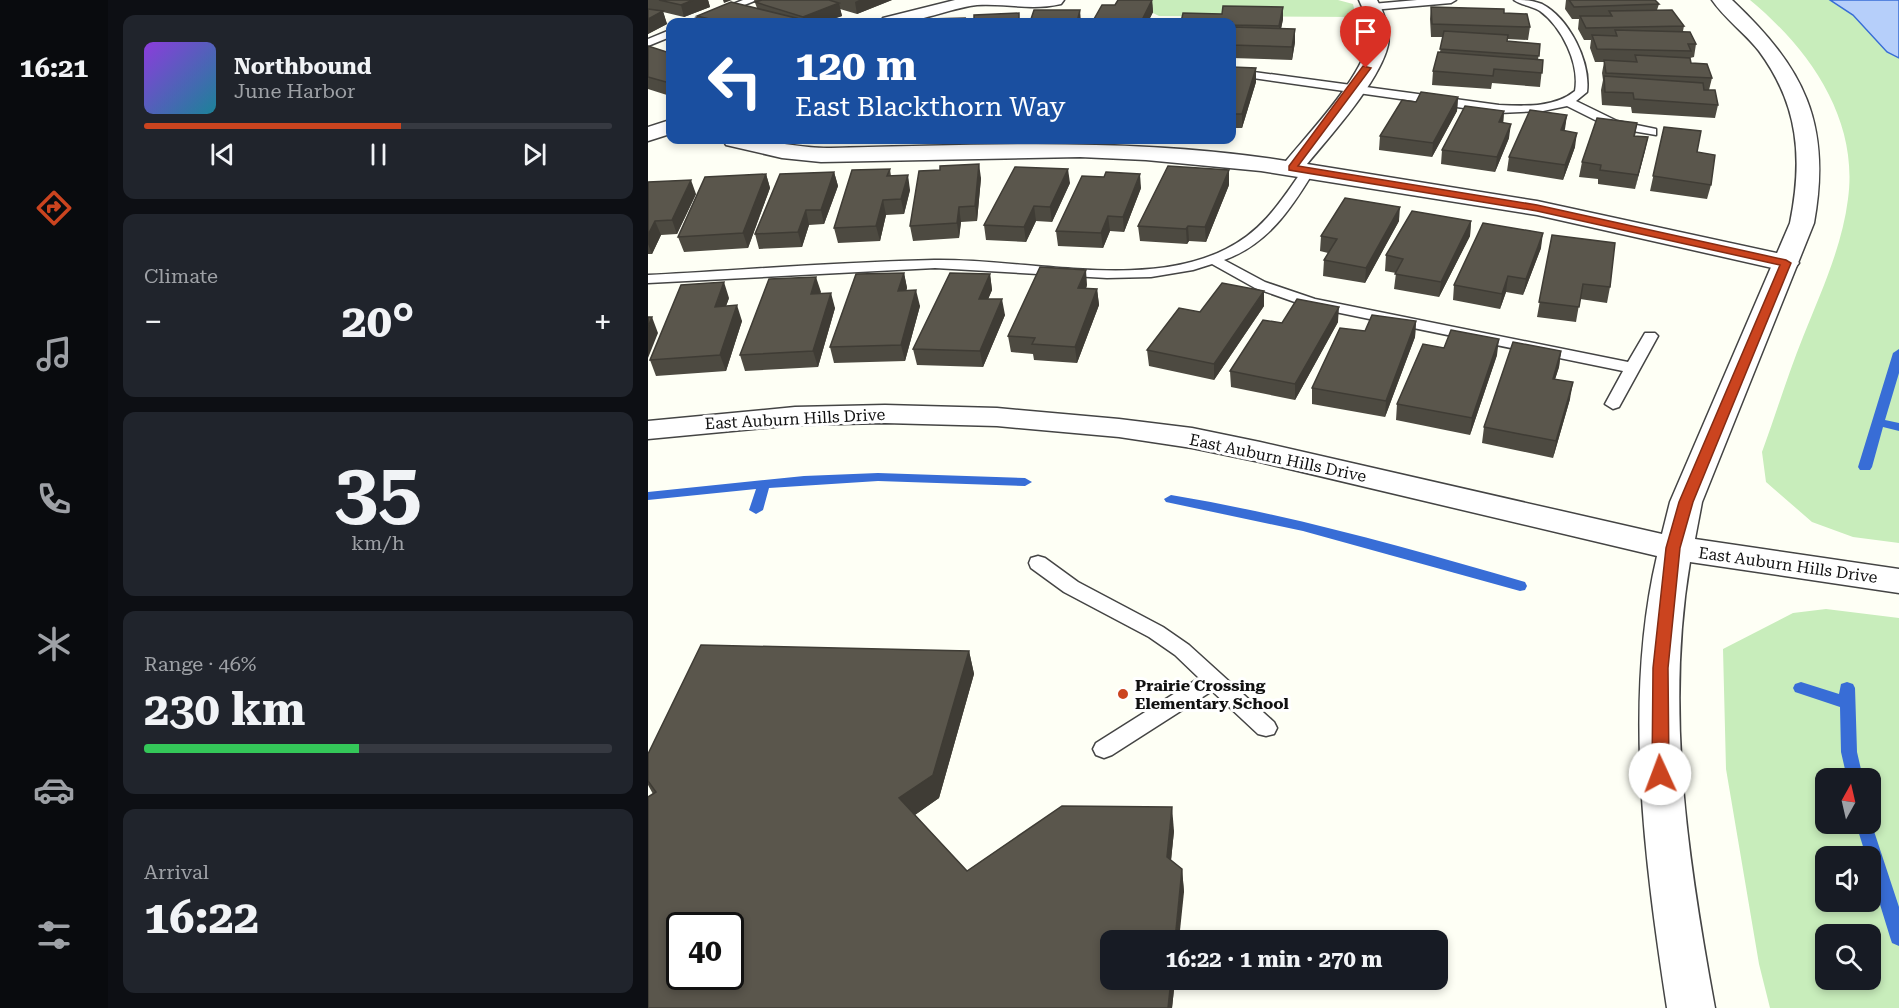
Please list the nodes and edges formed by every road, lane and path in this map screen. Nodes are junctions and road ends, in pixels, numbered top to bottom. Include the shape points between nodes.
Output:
1 (752, 0) edge
2 (977, 0) edge
3 (1055, 0) edge
4 (1451, 0) edge
5 (1519, 0) edge
6 (1721, 0) edge
7 (1370, 4) edge
8 (704, 18) edge
9 (906, 18) edge
10 (666, 35) edge
11 (648, 43) edge
12 (1236, 73) edge
13 (1352, 89) junction
14 (1568, 102) junction
15 (666, 128) edge
16 (1652, 132) dead end
17 (648, 134) edge
18 (751, 144) edge
19 (1300, 169) junction
20 (1213, 259) junction
21 (1786, 263) junction
22 (648, 279) edge
23 (1650, 336) dead end
24 (1633, 368) junction
25 (1613, 404) dead end
26 (648, 430) edge
27 (1673, 548) junction
28 (1038, 563) dead end
29 (1899, 581) edge
30 (1214, 679) junction
31 (1266, 728) dead end
32 (1104, 750) dead end
33 (1691, 1008) edge

1 - 8 lane
2 - 3 street
2 - 9 street
4 - 7 lane
5 - 14 lane via 1549,14 1575,54 1583,85 1581,92
6 - 21 street via 1751,28 1780,66 1799,105 1808,136 1808,193 1802,223
7 - 13 street via 1378,28 1377,47
10 - 11 lane
12 - 13 lane
13 - 14 lane via 1499,109
13 - 19 street
14 - 16 lane via 1613,124
15 - 17 street
18 - 19 street via 821,155 1080,150
19 - 20 lane via 1279,215 1265,230
19 - 21 street via 1537,208
20 - 22 lane via 1170,270 1121,274 946,264
20 - 24 lane via 1260,285 1311,303
21 - 27 street via 1686,502
23 - 24 lane
24 - 25 lane
26 - 27 street, East Auburn Hills Drive via 795,416 885,414 974,416 1119,428 1260,452
27 - 29 street, East Auburn Hills Drive
27 - 33 street via 1661,668 1660,774 1669,878
28 - 30 lane via 1071,587 1173,644
30 - 31 lane
30 - 32 lane

